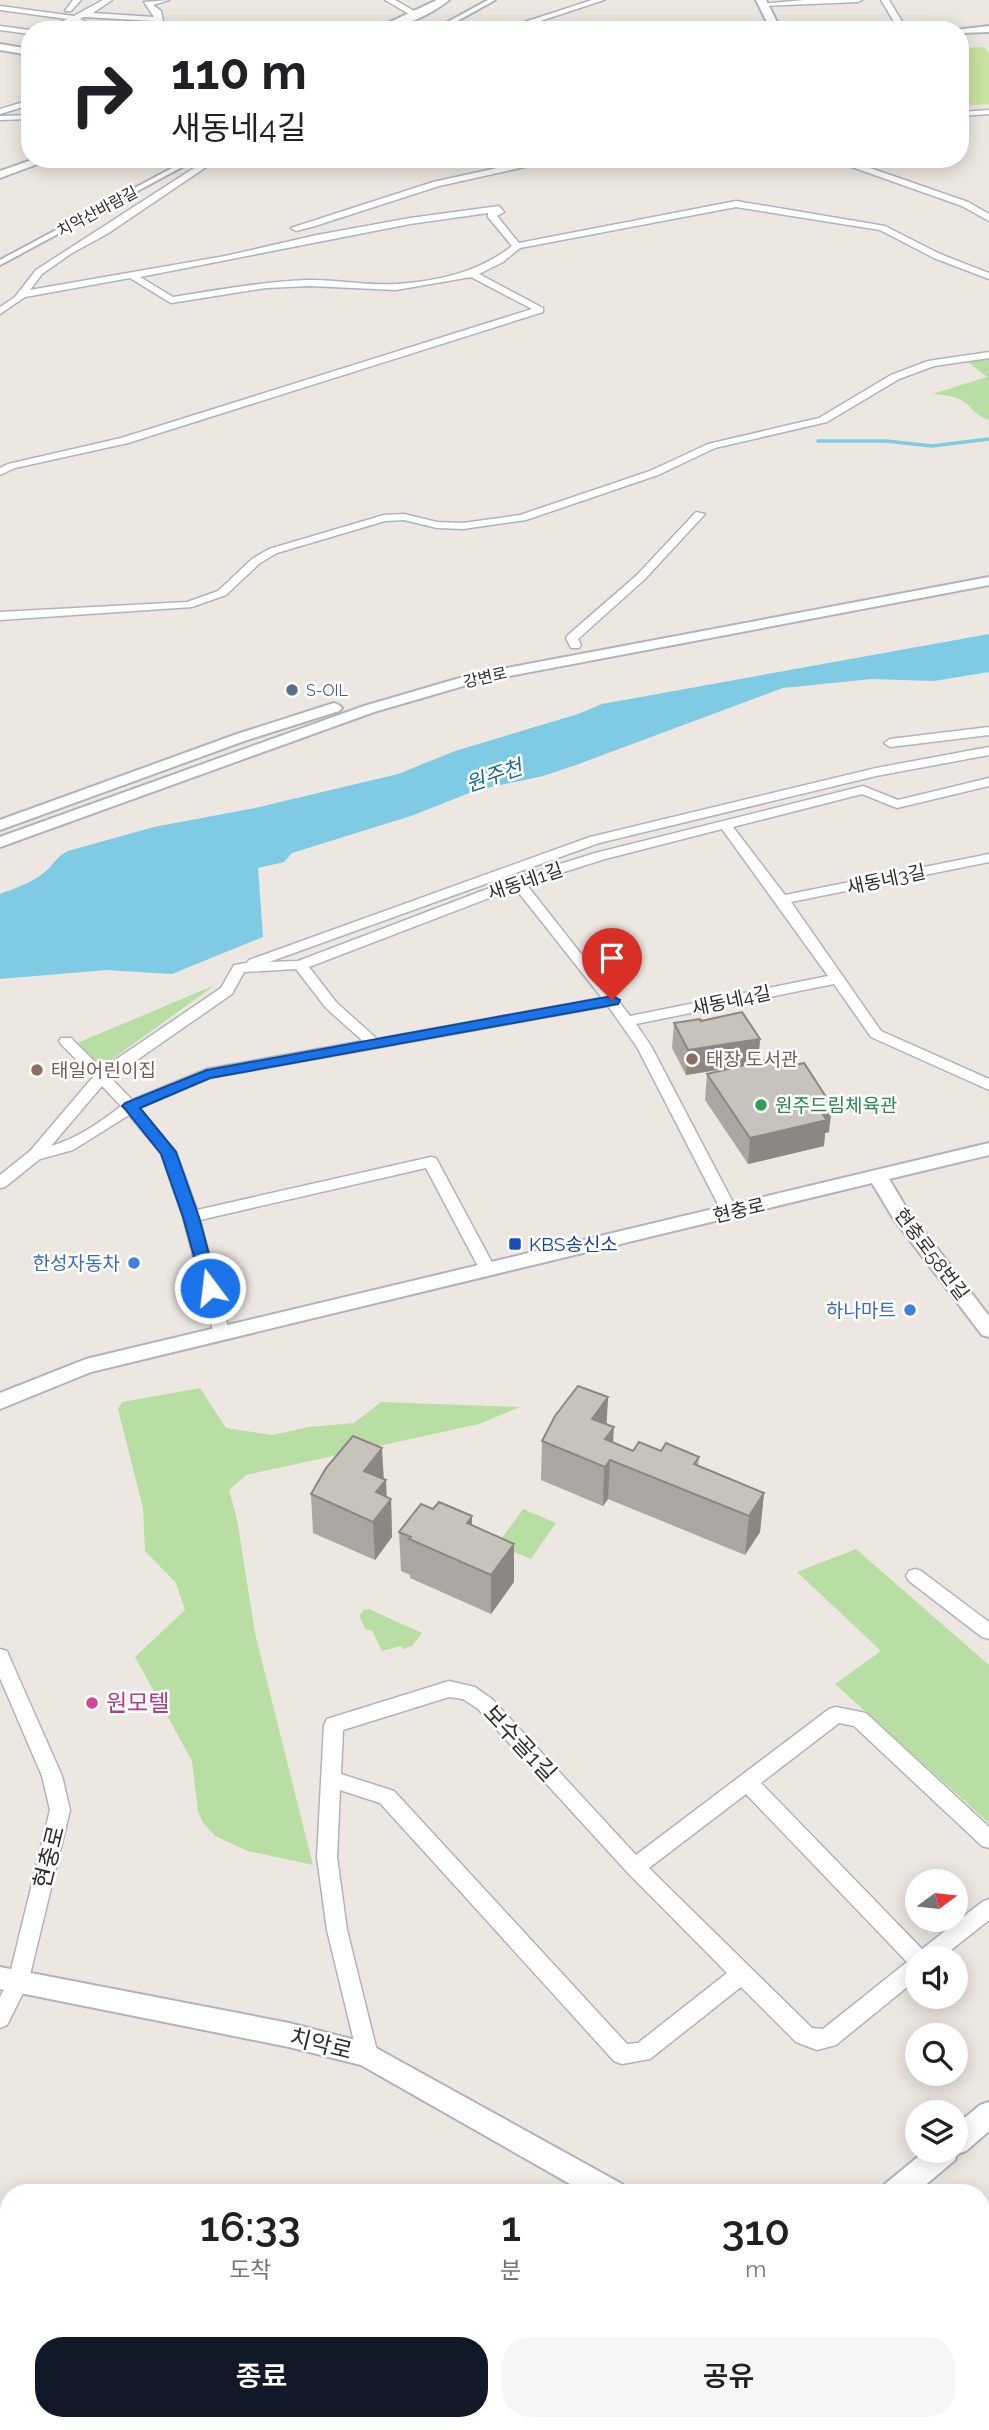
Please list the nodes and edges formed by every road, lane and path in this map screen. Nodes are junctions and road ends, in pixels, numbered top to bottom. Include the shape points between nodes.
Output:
1 (77, 0) edge
2 (108, 0) edge
3 (165, 0) edge
4 (389, 0) edge
5 (444, 0) edge
6 (492, 0) edge
7 (600, 0) edge
8 (858, 0) edge
9 (885, 0) edge
10 (762, 2) edge
11 (0, 8) edge
12 (404, 8) junction
13 (13, 9) junction
14 (68, 9) junction
15 (430, 9) junction
16 (83, 15) junction
17 (417, 15) junction
18 (0, 19) edge
19 (158, 19) joint
20 (69, 21) edge
21 (90, 21) edge
22 (401, 21) edge
23 (453, 21) edge
24 (533, 21) edge
25 (771, 21) edge
26 (898, 21) edge
27 (0, 28) edge
28 (21, 31) edge
29 (989, 31) edge
30 (969, 32) edge
31 (0, 45) edge
32 (21, 46) edge
33 (21, 105) edge
34 (0, 112) edge
35 (989, 113) edge
36 (969, 114) edge
37 (0, 118) edge
38 (21, 119) edge
39 (14, 120) junction
40 (21, 122) edge
41 (21, 164) edge
42 (21, 167) edge
43 (177, 168) edge
44 (200, 168) edge
45 (500, 168) edge
46 (862, 168) edge
47 (0, 173) edge
48 (989, 218) edge
49 (296, 228) dead end
50 (517, 246) junction
51 (0, 263) edge
52 (472, 274) junction
53 (131, 275) junction
54 (989, 276) edge
55 (23, 294) junction
56 (0, 311) edge
57 (989, 355) edge
58 (0, 472) edge
59 (701, 514) dead end
60 (989, 570) edge
61 (989, 581) edge
62 (0, 616) edge
63 (575, 645) junction
64 (989, 731) edge
65 (890, 743) dead end
66 (989, 751) edge
67 (989, 782) edge
68 (0, 825) edge
69 (725, 825) junction
70 (0, 842) edge
71 (989, 858) edge
72 (518, 882) junction
73 (782, 900) junction
74 (300, 965) junction
75 (239, 968) junction
76 (836, 979) junction
77 (612, 1000) junction
78 (625, 1022) junction
79 (66, 1041) dead end
80 (374, 1044) junction
81 (100, 1078) junction
82 (989, 1085) edge
83 (130, 1106) junction
84 (989, 1149) edge
85 (34, 1156) junction
86 (877, 1177) junction
87 (0, 1183) edge
88 (730, 1212) junction
89 (191, 1217) junction
90 (488, 1270) junction
91 (989, 1330) edge
92 (222, 1335) junction
93 (0, 1401) edge
94 (915, 1576) dead end
95 (989, 1632) edge
96 (0, 1656) edge
97 (333, 1779) junction
98 (747, 1782) junction
99 (989, 1840) edge
100 (635, 1867) junction
101 (989, 1908) edge
102 (905, 1946) edge
103 (941, 1946) edge
104 (743, 1973) junction
105 (905, 1976) edge
106 (9, 1981) edge
107 (0, 2018) edge
108 (367, 2055) junction
109 (989, 2114) edge
110 (968, 2132) edge
111 (931, 2163) edge
112 (596, 2184) edge
113 (906, 2184) edge

1 - 14 street
2 - 16 street
3 - 19 street via 147,4 157,10
4 - 12 street
5 - 15 street
6 - 23 street
7 - 24 street
8 - 10 street
9 - 26 street
10 - 25 street
11 - 13 street
12 - 15 street
12 - 17 street
13 - 14 street via 25,2
13 - 16 street
13 - 18 street
14 - 16 street
15 - 17 street
16 - 19 street
16 - 20 street
16 - 21 street
17 - 22 street
27 - 28 street
29 - 30 street
31 - 32 street
33 - 34 street
35 - 36 street
37 - 39 street
38 - 39 street
39 - 40 street
41 - 47 street
42 - 47 street
43 - 51 street, 치악산바람길
44 - 55 street via 39,272
45 - 49 street
46 - 48 street via 965,204
50 - 52 street
50 - 53 street via 491,215 499,209 317,238
50 - 54 street via 747,204 882,229
52 - 53 street via 396,287 266,285 171,300
52 - 58 street via 540,310 124,441
53 - 55 street
55 - 56 street
57 - 62 street via 932,363 895,377 823,420 712,446 654,473 522,517 463,526 384,518 273,551 222,593 188,605
59 - 63 street via 641,577 572,638
60 - 63 street, 강변로
61 - 70 street, 강변로 via 475,678 369,709
63 - 68 street, 강변로 via 457,671 353,702
64 - 65 street
66 - 75 street via 876,772 595,840
67 - 69 street, 새동네1길 via 897,804 863,790
69 - 72 street, 새동네1길
69 - 73 street
71 - 73 street, 새동네3길
72 - 74 street, 새동네1길
72 - 77 street
73 - 76 street
74 - 75 street, 새동네1길
74 - 80 street via 331,1004
75 - 81 street via 227,990
76 - 78 street, 새동네4길
76 - 82 street via 876,1034
77 - 78 street
77 - 80 street
78 - 88 street via 644,1046
79 - 81 street
80 - 83 street via 207,1074
81 - 83 street
81 - 85 street
83 - 85 street via 68,1146
83 - 89 street via 168,1152
84 - 86 street, 현충로
85 - 87 street
86 - 88 street, 현충로
86 - 91 street, 현충로58번길
88 - 90 street, 현충로
89 - 90 street via 432,1162
89 - 92 street
90 - 92 street, 현충로
92 - 93 street, 현충로 via 86,1366
94 - 95 street
96 - 106 street, 현충로 via 52,1776 60,1810
97 - 100 street, 보수골1길 via 334,1725 449,1689 468,1692 485,1704
97 - 104 street via 387,1797 622,2054 642,2052
97 - 108 street, 보수골1길 via 327,1857 337,1930
98 - 99 street via 836,1715 859,1719
98 - 100 street
98 - 102 street
100 - 104 street, 보수골1길
101 - 103 street
104 - 105 street, 보수골1길 via 804,2035 817,2040 828,2038
106 - 107 street, 현충로
106 - 108 street, 치악로 via 289,2035
108 - 112 street, 치악로
109 - 110 street
111 - 113 street

